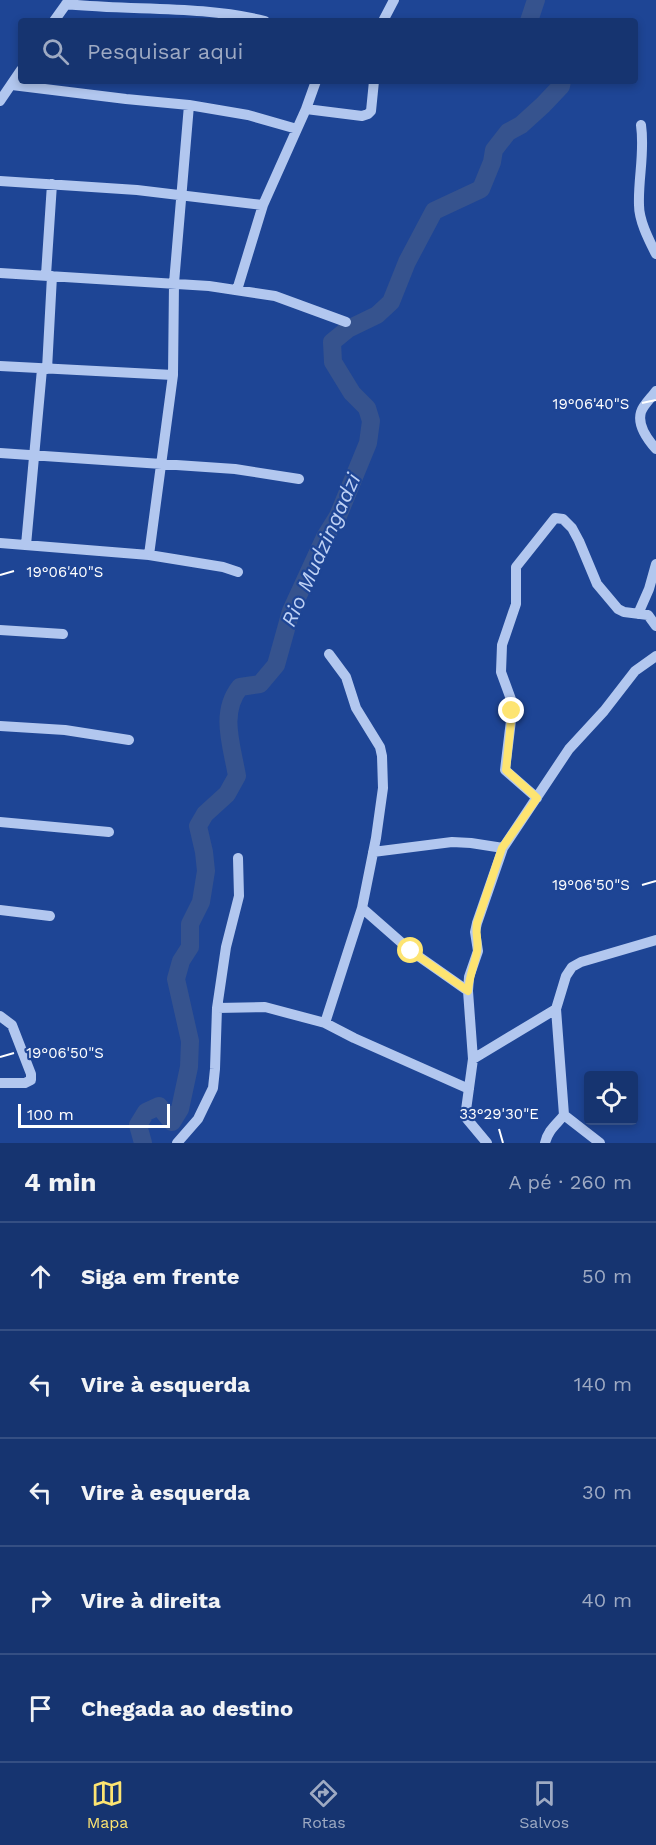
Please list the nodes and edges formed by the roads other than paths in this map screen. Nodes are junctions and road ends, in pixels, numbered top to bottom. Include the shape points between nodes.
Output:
1 (394, 0) edge
2 (67, 2) edge
3 (56, 18) edge
4 (253, 18) edge
5 (385, 18) edge
6 (18, 75) edge
7 (315, 84) edge
8 (374, 84) edge
9 (12, 85) junction
10 (0, 101) edge
11 (189, 105) junction
12 (306, 109) junction
13 (641, 125) dead end
14 (297, 129) junction
15 (0, 181) edge
16 (52, 184) junction
17 (182, 195) junction
18 (263, 205) junction
19 (656, 254) edge
20 (0, 273) edge
21 (49, 276) junction
22 (174, 283) junction
23 (237, 290) junction
24 (346, 322) dead end
25 (0, 366) edge
26 (45, 369) junction
27 (173, 375) junction
28 (656, 391) edge
29 (656, 449) edge
30 (0, 453) edge
31 (35, 456) junction
32 (160, 464) junction
33 (298, 478) dead end
34 (0, 543) edge
35 (26, 545) junction
36 (149, 555) junction
37 (656, 564) edge
38 (238, 572) dead end
39 (638, 614) junction
40 (656, 626) edge
41 (0, 630) edge
42 (63, 634) dead end
43 (329, 654) dead end
44 (656, 656) edge
45 (0, 726) edge
46 (129, 740) dead end
47 (537, 798) junction
48 (0, 822) edge
49 (110, 832) dead end
50 (502, 848) junction
51 (373, 852) junction
52 (238, 858) dead end
53 (362, 908) junction
54 (0, 910) edge
55 (50, 916) dead end
56 (656, 940) edge
57 (468, 991) junction
58 (217, 1008) junction
59 (556, 1009) junction
60 (0, 1016) edge
61 (325, 1023) junction
62 (473, 1059) junction
63 (0, 1083) edge
64 (469, 1089) junction
65 (564, 1115) junction
66 (177, 1143) edge
67 (487, 1143) edge
68 (545, 1143) edge
69 (600, 1143) edge

1 - 5 street
2 - 3 street
2 - 4 street via 108,8 208,10
6 - 9 street
7 - 12 street
8 - 12 street via 368,114
9 - 10 street
9 - 11 street
11 - 14 street via 248,115
11 - 17 street
12 - 14 street
13 - 19 street via 644,156 638,207
14 - 18 street
15 - 16 street
16 - 17 street
16 - 21 street
17 - 18 street
17 - 22 street
18 - 23 street
20 - 21 street
21 - 22 street
21 - 26 street
22 - 23 street
22 - 27 street
23 - 24 street via 275,296
25 - 26 street
26 - 27 street
26 - 31 street
27 - 32 street
28 - 29 street via 641,412 642,427
30 - 31 street
31 - 32 street
31 - 35 street
32 - 33 street
32 - 36 street
34 - 35 street
35 - 36 street
36 - 38 street
37 - 39 street
39 - 40 street via 648,615
39 - 47 street via 618,609 597,584 572,528 559,517 516,567 516,604 502,645 501,672 512,702 506,770
41 - 42 street
43 - 51 street via 346,677 356,708 382,756 383,788
44 - 47 street via 635,671 569,749
45 - 46 street via 65,730
47 - 50 street
48 - 49 street
50 - 51 street via 452,842
50 - 57 street via 477,923 478,951
51 - 53 street
52 - 58 street via 239,896
53 - 57 street via 411,951
53 - 61 street
54 - 55 street
56 - 59 street via 572,967
57 - 62 street
58 - 61 street via 265,1007
58 - 66 street via 213,1088 198,1119
59 - 62 street
59 - 65 street
60 - 63 street via 12,1025 31,1080
61 - 64 street
62 - 64 street
64 - 67 street via 467,1119
65 - 68 street via 547,1134
65 - 69 street

